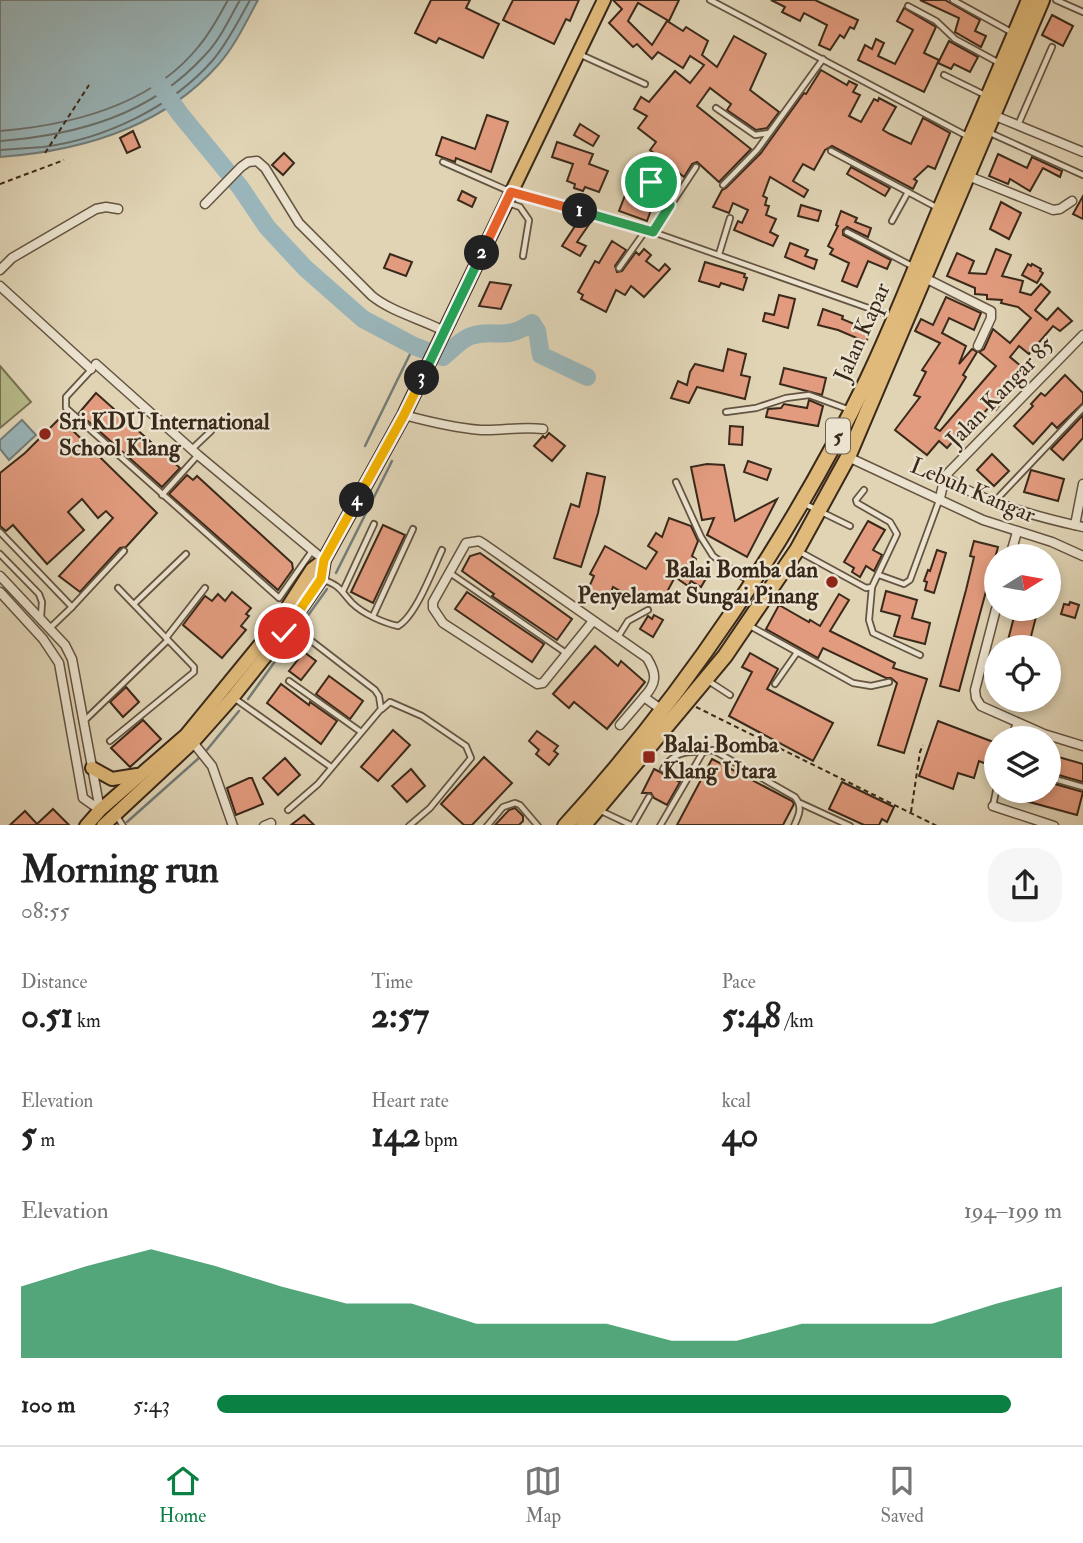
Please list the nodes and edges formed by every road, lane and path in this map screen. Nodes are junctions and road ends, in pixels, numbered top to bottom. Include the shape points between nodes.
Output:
1 (604, 0) edge
2 (710, 0) edge
3 (953, 0) edge
4 (1029, 0) edge
5 (1042, 0) edge
6 (1056, 0) edge
7 (908, 6) dead end
8 (1083, 12) edge
9 (1014, 34) junction
10 (1052, 47) dead end
11 (578, 53) junction
12 (823, 59) junction
13 (1002, 64) junction
14 (944, 75) dead end
15 (645, 84) dead end
16 (89, 85) dead end
17 (988, 97) junction
18 (716, 108) dead end
19 (993, 116) junction
20 (1017, 125) junction
21 (987, 131) junction
22 (770, 133) junction
23 (971, 138) junction
24 (831, 151) dead end
25 (1083, 152) edge
26 (45, 153) dead end
27 (64, 160) dead end
28 (443, 162) dead end
29 (661, 165) dead end
30 (696, 167) dead end
31 (1083, 174) edge
32 (968, 176) junction
33 (0, 184) edge
34 (723, 185) dead end
35 (908, 192) junction
36 (509, 197) junction
37 (1072, 201) dead end
38 (205, 204) dead end
39 (670, 205) junction
40 (118, 209) dead end
41 (940, 209) junction
42 (730, 218) dead end
43 (892, 221) dead end
44 (646, 230) junction
45 (653, 232) junction
46 (847, 232) dead end
47 (719, 254) junction
48 (523, 256) dead end
49 (619, 268) dead end
50 (0, 270) edge
51 (920, 273) junction
52 (0, 286) edge
53 (895, 317) junction
54 (1083, 335) edge
55 (442, 336) junction
56 (978, 345) dead end
57 (93, 367) junction
58 (1083, 408) edge
59 (851, 411) junction
60 (726, 412) dead end
61 (404, 415) junction
62 (543, 429) dead end
63 (211, 431) dead end
64 (195, 452) junction
65 (848, 457) junction
66 (945, 476) junction
67 (676, 482) dead end
68 (1083, 484) edge
69 (864, 490) dead end
70 (162, 495) junction
71 (940, 498) junction
72 (995, 501) junction
73 (802, 502) junction
74 (819, 511) junction
75 (374, 524) dead end
76 (849, 526) dead end
77 (1079, 526) edge
78 (413, 529) dead end
79 (0, 532) edge
80 (1017, 532) junction
81 (1014, 544) edge
82 (442, 550) dead end
83 (797, 550) junction
84 (124, 551) dead end
85 (312, 551) junction
86 (186, 554) dead end
87 (0, 555) edge
88 (1083, 556) edge
89 (324, 560) junction
90 (449, 572) junction
91 (879, 575) junction
92 (0, 576) edge
93 (321, 579) junction
94 (751, 582) junction
95 (872, 587) junction
96 (118, 588) dead end
97 (205, 588) dead end
98 (343, 591) junction
99 (0, 592) edge
100 (134, 604) junction
101 (72, 607) junction
102 (648, 610) dead end
103 (373, 616) junction
104 (40, 619) junction
105 (593, 621) junction
106 (993, 621) edge
107 (746, 624) junction
108 (49, 629) junction
109 (304, 636) dead end
110 (618, 638) junction
111 (167, 639) junction
112 (566, 653) junction
113 (796, 654) junction
114 (920, 655) dead end
115 (706, 680) junction
116 (289, 681) dead end
117 (889, 682) dead end
118 (775, 684) dead end
119 (730, 695) dead end
120 (233, 697) junction
121 (644, 697) junction
122 (686, 702) junction
123 (381, 709) junction
124 (662, 710) junction
125 (83, 722) junction
126 (1016, 723) junction
127 (620, 726) dead end
128 (1015, 726) edge
129 (361, 732) junction
130 (190, 739) junction
131 (110, 741) dead end
132 (923, 745) dead end
133 (1083, 746) edge
134 (703, 752) junction
135 (331, 767) junction
136 (92, 768) junction
137 (663, 769) dead end
138 (143, 773) junction
139 (1061, 781) edge
140 (1083, 787) edge
141 (649, 797) dead end
142 (800, 803) junction
143 (994, 803) edge
144 (993, 806) joint
145 (597, 809) junction
146 (288, 810) dead end
147 (911, 813) junction
148 (107, 817) edge
149 (86, 825) edge
150 (123, 825) edge
151 (233, 825) edge
152 (409, 825) edge
153 (487, 825) edge
154 (538, 825) edge
155 (565, 825) edge
156 (583, 825) edge
157 (633, 825) edge
158 (660, 825) edge
159 (794, 825) edge
160 (850, 825) edge
161 (937, 825) edge
162 (1054, 825) edge

1 - 11 main road
2 - 12 lane
3 - 9 lane
4 - 9 highway, Jalan Kapar / 5
5 - 19 highway, Jalan Kapar / 5
6 - 8 lane
7 - 13 lane via 955,40
9 - 13 highway, Jalan Kapar / 5
10 - 20 lane
11 - 15 lane
11 - 36 main road
12 - 22 lane
12 - 23 lane
13 - 17 highway, Jalan Kapar / 5
14 - 17 lane
16 - 26 path
17 - 23 highway, Jalan Kapar / 5
18 - 22 lane via 755,135
19 - 20 street
19 - 21 highway, Jalan Kapar / 5
20 - 25 street
21 - 31 lane
21 - 32 highway, Jalan Kapar / 5
22 - 34 lane
23 - 41 highway, Jalan Kapar / 5
24 - 35 lane
27 - 33 path
28 - 36 lane
29 - 39 lane via 651,187
30 - 39 lane
32 - 37 street via 1053,210
32 - 51 highway, Jalan Kapar / 5
35 - 41 lane
35 - 43 lane
36 - 44 lane
36 - 48 lane via 529,220
36 - 55 main road
38 - 55 street via 241,167 257,161 299,223 372,296
39 - 45 lane
40 - 50 street via 96,209 12,258
41 - 51 highway, Jalan Kapar / 5
42 - 47 lane
44 - 45 lane
44 - 49 lane
45 - 47 lane
46 - 51 lane
47 - 53 lane
51 - 53 highway, Jalan Kapar / 5
51 - 56 street via 991,311
51 - 65 highway, Jalan Kapar / 5
52 - 57 street
53 - 59 highway, Jalan Kapar / 5
54 - 66 street, Jalan Kangar 85
55 - 61 main road
57 - 64 street
57 - 70 lane via 66,397 66,408
58 - 72 lane
59 - 60 lane via 810,395
59 - 73 highway, Jalan Kapar / 5
61 - 62 street via 483,430
61 - 89 main road
63 - 64 lane
64 - 70 lane
64 - 85 street
65 - 71 street, Lebuh Kangar
65 - 74 highway, Jalan Kapar / 5
66 - 71 street
66 - 72 street
67 - 94 lane via 713,556
68 - 77 street
69 - 91 lane via 857,503 890,522 897,534
70 - 85 lane via 279,598
71 - 80 street, Lebuh Kangar
71 - 91 lane via 910,580 904,584
72 - 77 street
73 - 74 lane
73 - 94 highway, Jalan Kapar / 5
74 - 76 lane
74 - 83 highway, Jalan Kapar / 5
75 - 98 lane
78 - 103 lane
79 - 101 lane
80 - 81 street
80 - 88 street, Lebuh Kangar
82 - 103 lane via 402,624
83 - 95 lane via 866,588
83 - 107 highway, Jalan Kapar / 5
84 - 101 lane
85 - 89 street
86 - 100 lane
87 - 104 lane via 38,594
89 - 93 main road
89 - 130 main road via 312,569
90 - 105 street via 466,543 479,541
90 - 112 lane
90 - 112 street via 433,602 443,623 537,684 543,683
91 - 95 lane
92 - 104 street
93 - 98 lane
93 - 120 main road
94 - 124 highway, Jalan Kapar / 5
95 - 114 lane via 869,620 873,633
96 - 100 lane
97 - 111 lane
98 - 103 lane
99 - 148 street via 59,663 83,798
100 - 111 lane
101 - 108 lane
102 - 110 lane via 628,621
104 - 108 street
105 - 110 street
105 - 112 street
106 - 126 street via 976,698 981,706
107 - 113 lane
107 - 115 highway, Jalan Kapar / 5
108 - 125 street via 72,660
109 - 123 lane via 375,690
110 - 121 street via 647,659 655,673 655,683
111 - 125 lane
111 - 131 lane via 194,672
113 - 117 lane via 853,683
113 - 118 lane
115 - 119 lane
115 - 122 highway, Jalan Kapar / 5
116 - 129 lane
120 - 130 main road
120 - 135 lane
121 - 124 street
121 - 127 street
122 - 145 highway, Jalan Kapar / 5
122 - 147 path
123 - 129 lane
123 - 152 lane via 390,702 422,716 466,746 471,758 430,808
124 - 155 highway, Jalan Kapar / 5
125 - 136 street
126 - 128 lane
126 - 133 street
129 - 135 lane
130 - 138 main road
130 - 148 main road
130 - 151 street via 212,766
132 - 147 path
134 - 137 lane via 676,755
134 - 142 lane via 713,750
134 - 158 lane
135 - 146 lane
136 - 138 main road via 112,779
136 - 148 street
138 - 148 main road
139 - 140 lane
141 - 157 lane
142 - 159 lane
142 - 160 lane
143 - 144 lane
144 - 162 street
145 - 156 highway, Jalan Kapar / 5
145 - 157 lane
147 - 161 path
148 - 149 main road
148 - 150 lane
153 - 154 lane via 503,807 515,803

